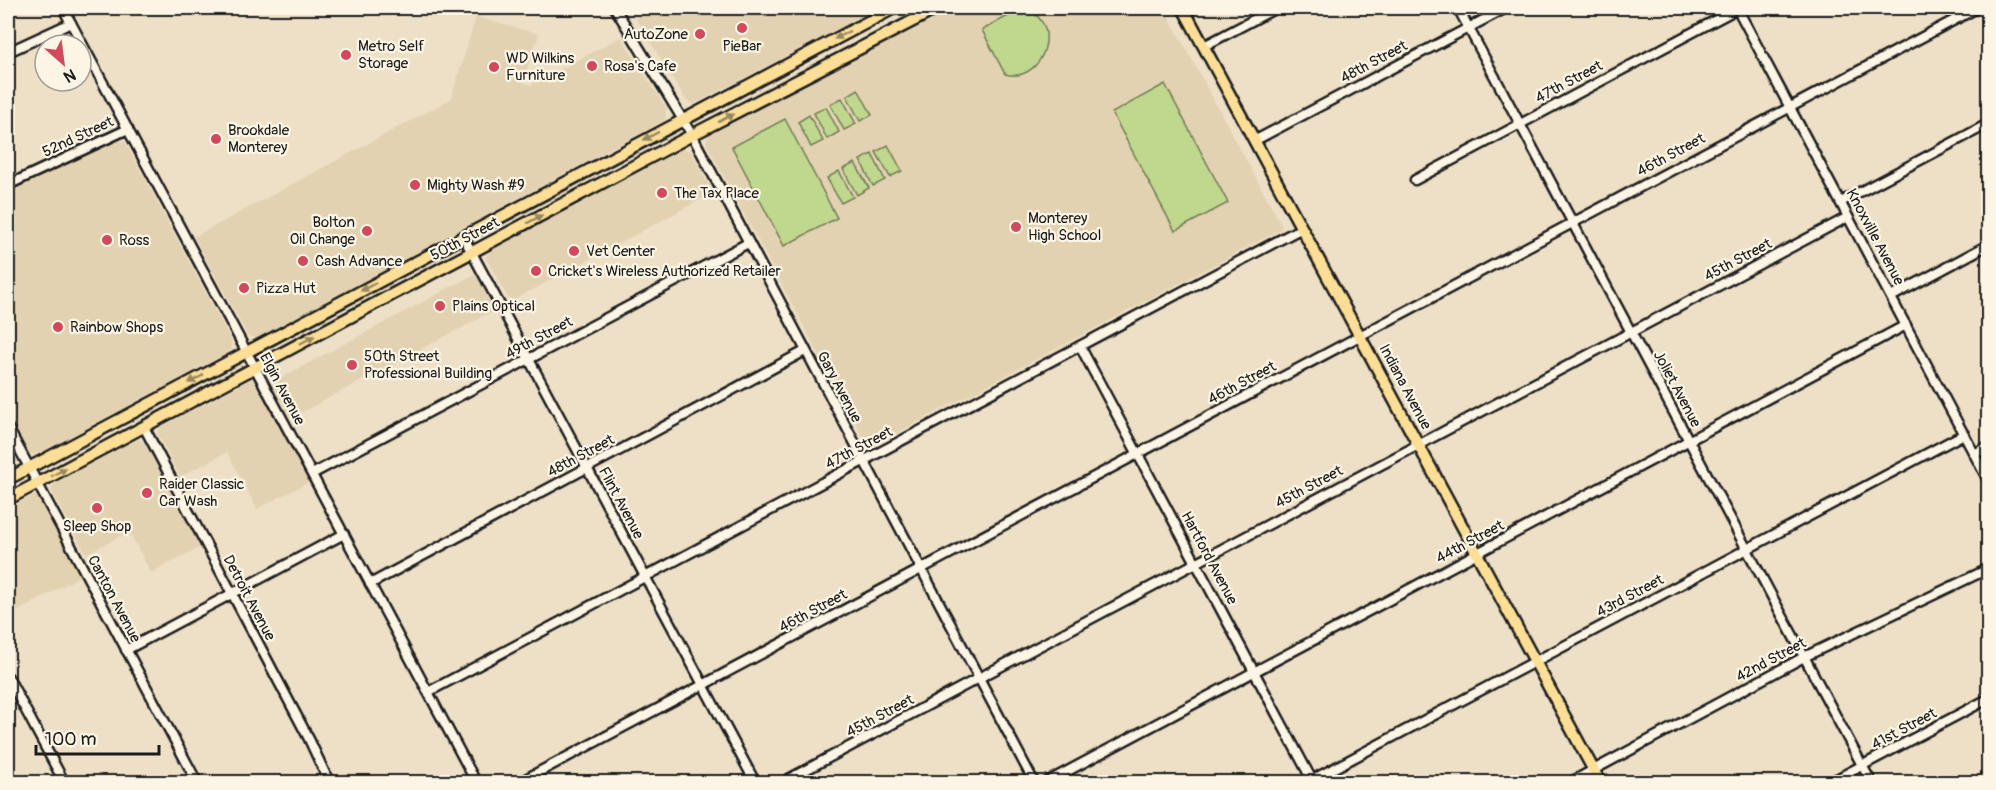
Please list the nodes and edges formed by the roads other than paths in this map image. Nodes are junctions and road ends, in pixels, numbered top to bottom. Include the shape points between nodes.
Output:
1 (63, 8) edge
2 (615, 8) edge
3 (894, 8) edge
4 (938, 8) edge
5 (1183, 8) edge
6 (1276, 8) edge
7 (1458, 8) edge
8 (1506, 8) edge
9 (1736, 8) edge
10 (1977, 8) edge
11 (71, 23) junction
12 (1469, 27) junction
13 (1204, 46) junction
14 (8, 52) edge
15 (1790, 107) junction
16 (683, 119) junction
17 (1520, 124) junction
18 (1989, 124) edge
19 (128, 129) junction
20 (692, 135) junction
21 (1254, 141) junction
22 (1415, 180) dead end
23 (8, 185) edge
24 (1841, 202) junction
25 (1848, 217) junction
26 (1573, 222) junction
27 (1302, 228) junction
28 (463, 236) junction
29 (748, 243) junction
30 (1989, 245) edge
31 (472, 252) junction
32 (1891, 297) junction
33 (1906, 325) junction
34 (1631, 332) junction
35 (1360, 335) junction
36 (1080, 346) junction
37 (805, 351) junction
38 (247, 352) junction
39 (529, 359) junction
40 (256, 368) junction
41 (144, 427) junction
42 (8, 428) edge
43 (1964, 434) junction
44 (1689, 441) junction
45 (1419, 444) junction
46 (1989, 446) edge
47 (1138, 454) junction
48 (1975, 454) junction
49 (863, 461) junction
50 (29, 467) junction
51 (587, 468) junction
52 (312, 474) junction
53 (8, 479) edge
54 (1989, 480) edge
55 (38, 483) junction
56 (8, 499) edge
57 (344, 534) junction
58 (1747, 549) junction
59 (1477, 554) junction
60 (1196, 563) junction
61 (921, 569) junction
62 (1989, 569) edge
63 (645, 577) junction
64 (370, 584) junction
65 (232, 594) junction
66 (126, 650) junction
67 (1804, 657) junction
68 (1535, 662) junction
69 (1254, 672) junction
70 (8, 677) edge
71 (978, 678) junction
72 (703, 685) junction
73 (428, 692) junction
74 (1989, 699) edge
75 (1862, 766) junction
76 (1593, 770) junction
77 (1311, 782) edge
78 (64, 783) edge
79 (197, 783) edge
80 (329, 783) edge
81 (476, 783) edge
82 (520, 783) edge
83 (755, 783) edge
84 (783, 783) edge
85 (1034, 783) edge
86 (1047, 783) edge
87 (1570, 783) edge
88 (1600, 783) edge
89 (1832, 783) edge
90 (1871, 783) edge

1 - 11 street, Elgin Avenue
2 - 16 street, Gary Avenue
3 -> 16 main road, 50th Street
20 -> 4 main road, 50th Street
5 - 13 main road, Indiana Avenue
6 - 13 street
7 - 12 street, Joliet Avenue
8 - 12 street, 48th Street
9 - 15 street, Knoxville Avenue
9 - 17 street, 47th Street
10 - 15 street, 46th Street
11 - 14 street
11 - 19 street, Elgin Avenue
12 - 17 street, Joliet Avenue
12 - 21 street, 48th Street
13 - 21 main road, Indiana Avenue
15 - 24 street, Knoxville Avenue
15 - 26 street, 46th Street
16 - 20 street, Gary Avenue
16 -> 28 main road, 50th Street
17 - 22 street, 47th Street
17 - 26 street, Joliet Avenue
18 - 24 street
19 - 23 street, 52nd Street
19 - 38 street, Elgin Avenue
20 - 29 street, Gary Avenue
31 -> 20 main road, 50th Street
21 - 27 main road, Indiana Avenue
24 - 25 street, Knoxville Avenue
25 - 32 street, Knoxville Avenue
25 - 34 street, 45th Street
26 - 34 street, Joliet Avenue
26 - 35 street, 46th Street
27 - 35 main road, Indiana Avenue
27 - 36 street, 47th Street
28 - 31 street, Flint Avenue
28 -> 38 main road, 50th Street
29 - 37 street, Gary Avenue
29 - 39 street, 49th Street
30 - 32 street
31 - 39 street, Flint Avenue
40 -> 31 main road, 50th Street
32 - 33 street, Knoxville Avenue
33 - 43 street, Knoxville Avenue
33 - 44 street, 44th Street
34 - 44 street, Joliet Avenue
34 - 45 street, 45th Street
35 - 45 main road, Indiana Avenue
35 - 47 street, 46th Street
36 - 47 street, Hartford Avenue
36 - 49 street, 47th Street
37 - 49 street, Gary Avenue
37 - 51 street, 48th Street
38 - 40 street, Elgin Avenue
38 -> 50 main road, 50th Street
39 - 51 street, Flint Avenue
39 - 52 street, 49th Street
40 - 41 main road, 50th Street
40 - 52 street, Elgin Avenue
55 -> 41 main road, 50th Street
41 - 65 street, Detroit Avenue
42 - 50 street, Canton Avenue
43 - 48 street, Knoxville Avenue
43 - 58 street, 43rd Street
44 - 58 street, Joliet Avenue
44 - 59 street, 44th Street
45 - 59 main road, Indiana Avenue
45 - 60 street, 45th Street
46 - 48 street
47 - 60 street, Hartford Avenue
47 - 61 street, 46th Street
48 - 54 street, Knoxville Avenue
49 - 61 street, Gary Avenue
49 - 63 street, 47th Street
50 - 53 main road, 50th Street
50 - 55 street, Canton Avenue
51 - 63 street, Flint Avenue
51 - 64 street, 48th Street
52 - 57 street, Elgin Avenue
55 - 56 main road, 50th Street
55 - 66 street, Canton Avenue
57 - 64 street, Elgin Avenue
57 - 65 street
58 - 67 street, Joliet Avenue
58 - 68 street, 43rd Street
59 - 68 main road, Indiana Avenue
59 - 69 street, 44th Street
60 - 69 street, Hartford Avenue
60 - 71 street, 45th Street
61 - 71 street, Gary Avenue
61 - 72 street, 46th Street
62 - 67 street, 42nd Street
63 - 72 street, Flint Avenue
63 - 73 street, 47th Street
64 - 73 street, Elgin Avenue
65 - 66 street
65 - 80 street, Detroit Avenue
66 - 79 street, Canton Avenue
67 - 75 street, Joliet Avenue
67 - 76 street, 42nd Street
68 - 76 main road, Indiana Avenue
68 - 77 street, 43rd Street
69 - 77 street, Hartford Avenue
69 - 86 street, 44th Street
70 - 78 street
71 - 84 street, 45th Street
71 - 85 street, Gary Avenue
72 - 82 street, 46th Street
72 - 83 street, Flint Avenue
73 - 81 street, Elgin Avenue
74 - 75 street, 41st Street
75 - 89 street, 41st Street
75 - 90 street, Joliet Avenue
76 - 87 street, 42nd Street
76 - 88 main road, Indiana Avenue

